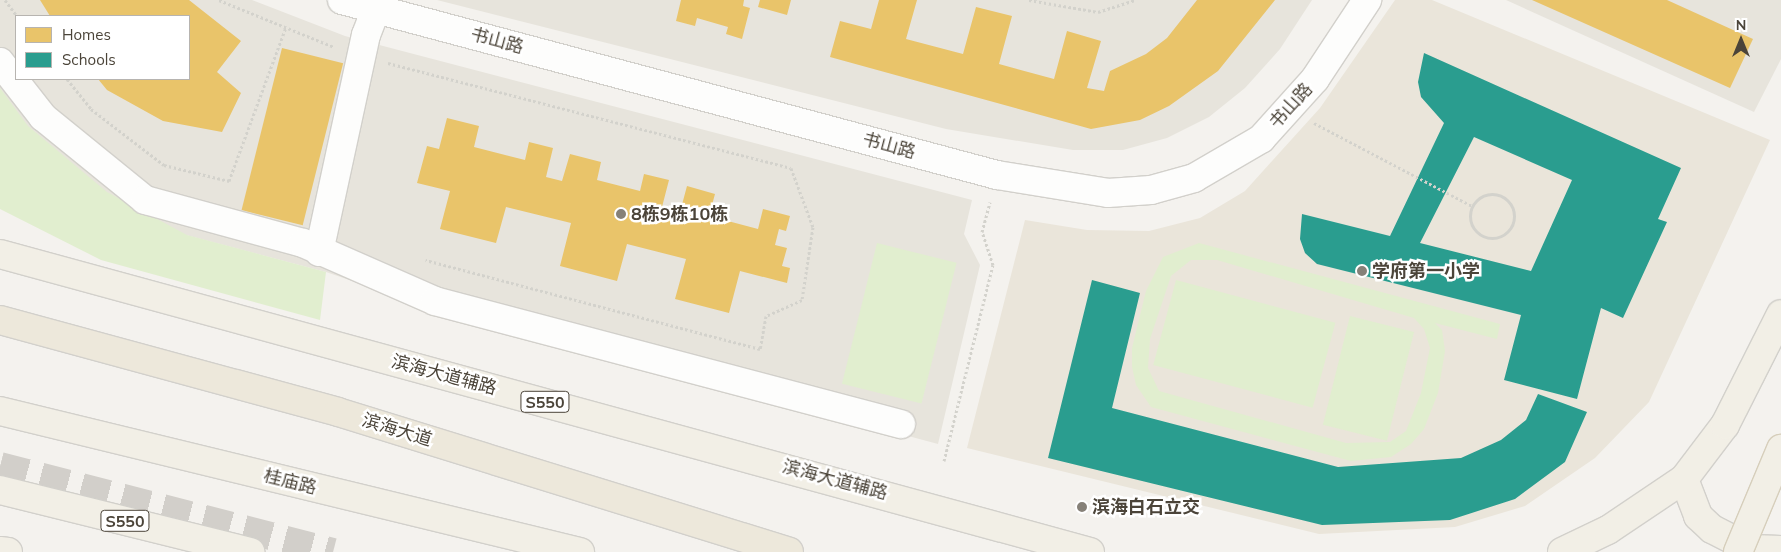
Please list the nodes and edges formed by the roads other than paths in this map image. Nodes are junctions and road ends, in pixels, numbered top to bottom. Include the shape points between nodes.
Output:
1 (342, 0) edge
2 (1367, 0) edge
3 (376, 9) junction
4 (0, 62) edge
5 (319, 252) junction
6 (0, 254) edge
7 (1781, 314) edge
8 (0, 320) edge
9 (0, 411) edge
10 (901, 424) dead end
11 (1781, 449) edge
12 (1684, 478) junction
13 (0, 490) edge
14 (1781, 550) edge
15 (0, 551) edge
16 (8, 552) edge
17 (250, 552) edge
18 (580, 552) edge
19 (789, 552) edge
20 (1090, 552) edge
21 (1562, 552) edge
22 (1738, 552) edge

1 - 3 street, 书山路
2 - 3 street, 书山路 via 1288,111 1260,139 1228,162 1151,190 1099,192 997,175
3 - 5 street via 362,56
4 - 5 street via 42,117 145,200 303,243
5 - 10 street via 435,302
6 - 20 main road, 滨海大道辅路 / S550
7 - 12 main road via 1726,425
8 - 19 highway, 滨海大道 via 338,412
9 - 18 main road, 桂庙路
11 - 22 main road, bridge
12 - 14 main road via 1698,516 1712,529 1751,549
12 - 21 main road via 1608,530
13 - 17 main road, S550
15 - 16 main road

